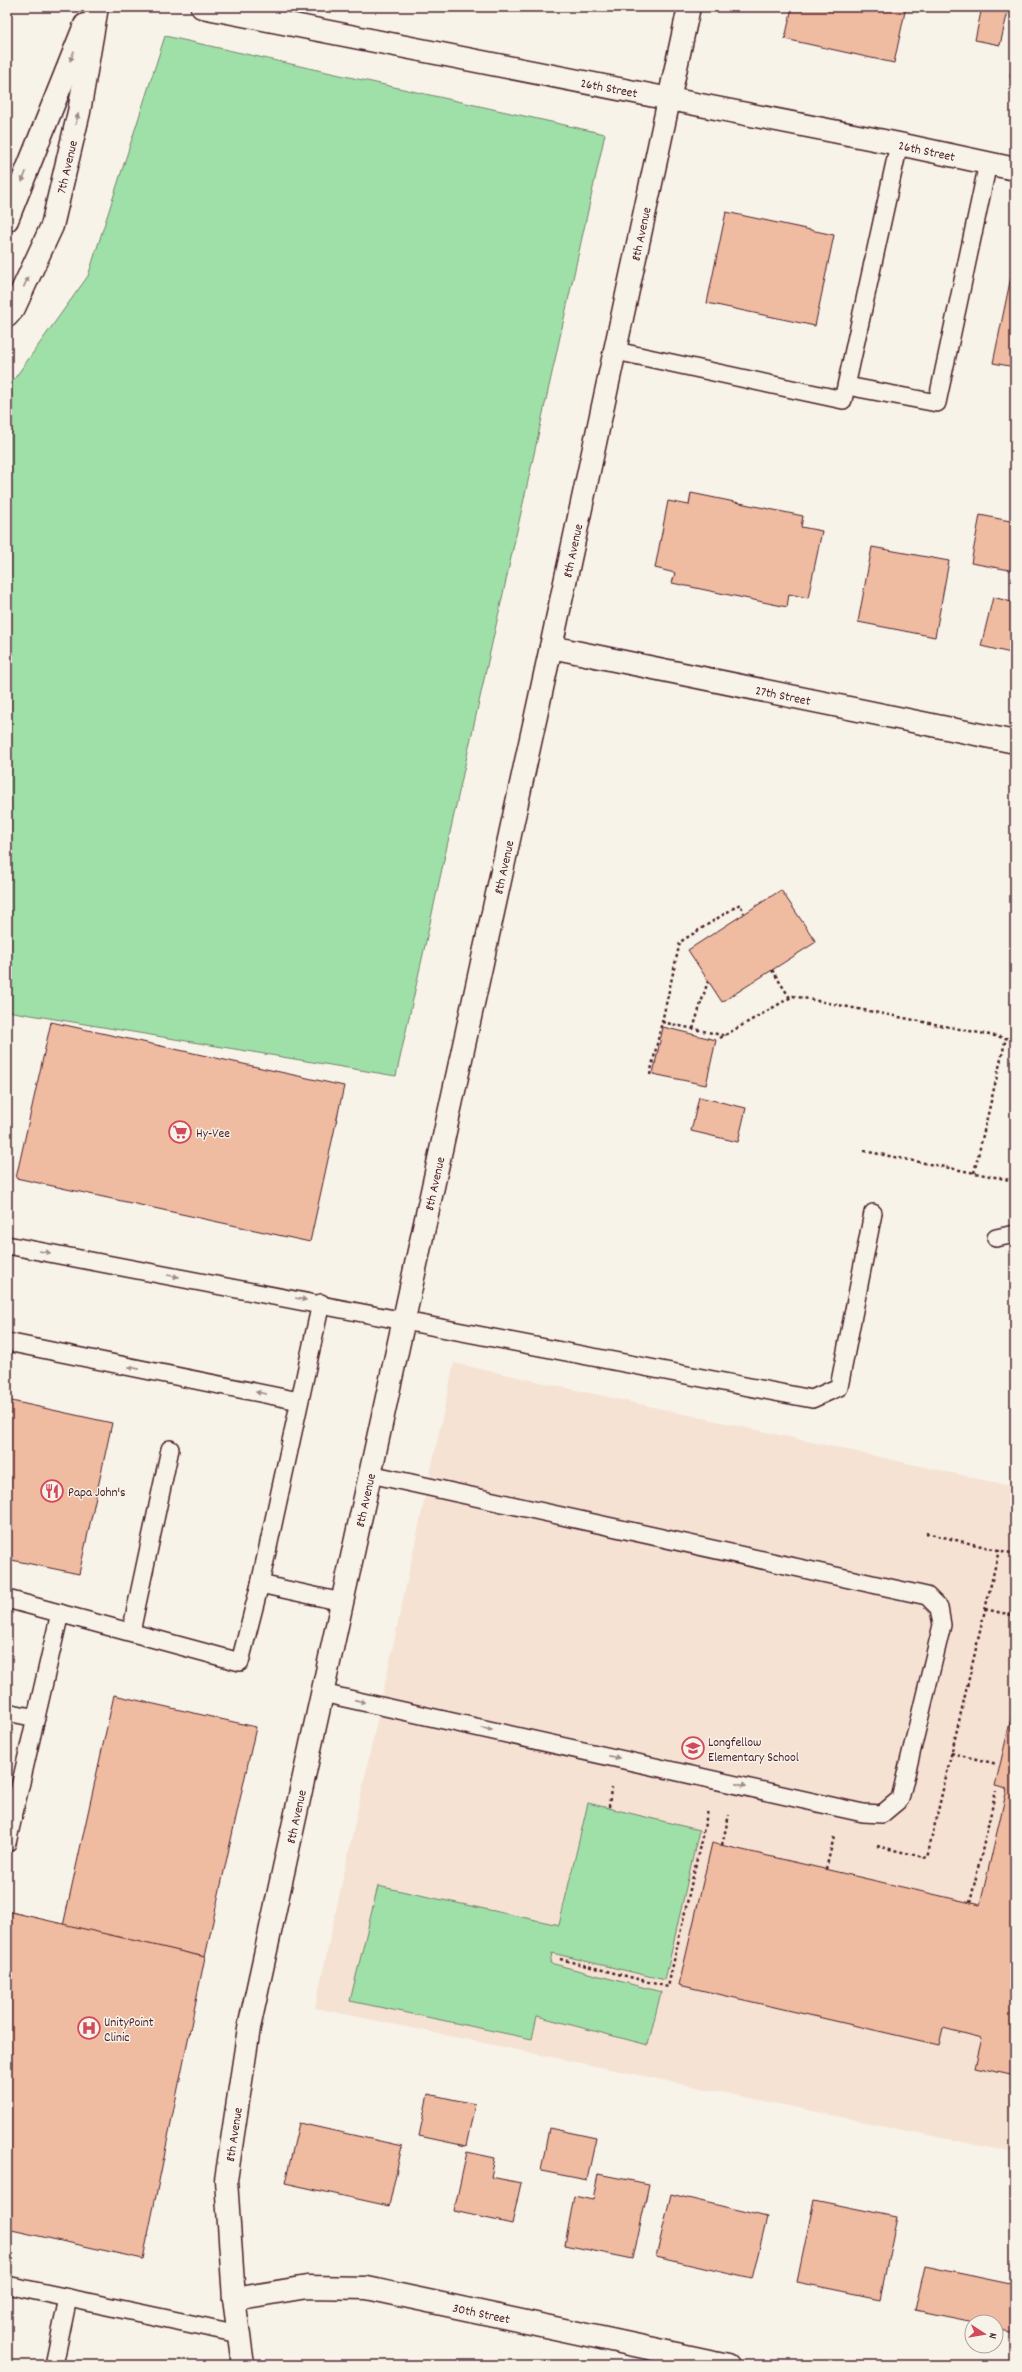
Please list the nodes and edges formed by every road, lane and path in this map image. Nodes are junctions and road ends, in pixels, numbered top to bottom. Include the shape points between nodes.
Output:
1 (92, 7) edge
2 (97, 7) edge
3 (202, 7) edge
4 (689, 7) edge
5 (669, 99) junction
6 (899, 144) junction
7 (988, 163) junction
8 (1015, 169) edge
9 (7, 220) edge
10 (7, 316) edge
11 (616, 351) junction
12 (847, 386) junction
13 (552, 648) junction
14 (1015, 742) edge
15 (744, 913) dead end
16 (772, 970) dead end
17 (709, 982) dead end
18 (790, 998) junction
19 (662, 1022) junction
20 (693, 1029) junction
21 (726, 1036) junction
22 (720, 1038) dead end
23 (1006, 1038) junction
24 (1015, 1040) edge
25 (650, 1075) dead end
26 (864, 1151) dead end
27 (974, 1173) junction
28 (1015, 1181) edge
29 (873, 1213) dead end
30 (1015, 1234) edge
31 (996, 1238) dead end
32 (7, 1246) edge
33 (321, 1303) junction
34 (404, 1321) junction
35 (7, 1342) edge
36 (299, 1401) junction
37 (170, 1449) dead end
38 (370, 1474) junction
39 (926, 1533) dead end
40 (1015, 1554) edge
41 (260, 1584) junction
42 (7, 1599) edge
43 (342, 1602) junction
44 (985, 1609) dead end
45 (60, 1613) junction
46 (1015, 1616) edge
47 (131, 1632) junction
48 (322, 1693) junction
49 (7, 1712) edge
50 (36, 1718) junction
51 (951, 1753) dead end
52 (998, 1764) dead end
53 (612, 1785) dead end
54 (996, 1791) dead end
55 (609, 1807) dead end
56 (709, 1807) dead end
57 (730, 1812) dead end
58 (834, 1836) dead end
59 (7, 1843) edge
60 (722, 1845) dead end
61 (826, 1869) dead end
62 (970, 1902) dead end
63 (560, 1959) dead end
64 (7, 2285) edge
65 (68, 2298) junction
66 (234, 2299) junction
67 (239, 2334) junction
68 (54, 2365) edge
69 (243, 2365) edge
70 (728, 2365) edge

1 -> 9 street
10 -> 2 street, 7th Avenue via 14,308 52,226 79,112
3 - 5 street, 26th Street
4 - 5 street, 8th Avenue
5 - 6 street, 26th Street
5 - 11 street, 8th Avenue
6 - 7 street, 26th Street
6 - 12 lane
7 - 8 street, 26th Street
7 - 12 lane via 937,403
11 - 12 lane via 843,400
11 - 13 street, 8th Avenue
13 - 14 street, 27th Street
13 - 34 street, 8th Avenue
15 - 19 path via 740,904 680,942
16 - 18 path
17 - 20 path
18 - 21 path
18 - 23 path via 793,996 849,1006
19 - 20 path
19 - 25 path
20 - 21 path
21 - 22 path
23 - 24 path
23 - 27 path
26 - 27 path
27 - 28 path
29 - 34 lane via 839,1387 812,1399
30 - 31 lane
32 -> 33 lane
33 - 34 lane
33 - 36 lane
34 - 38 street, 8th Avenue
36 -> 35 lane
36 - 41 lane
37 - 47 lane
38 - 43 street, 8th Avenue
48 -> 38 lane via 863,1813 882,1814 900,1799 942,1625 939,1608 927,1596
39 - 40 path
41 - 43 lane
41 - 47 lane via 240,1662
42 - 45 lane
43 - 48 street, 8th Avenue
44 - 46 path
45 - 47 lane
45 - 50 lane
48 - 66 street, 8th Avenue via 249,2028 227,2173
49 - 50 lane
50 - 59 lane
51 - 52 path
53 - 55 path
54 - 62 path
56 - 63 path via 668,1987
57 - 60 path
58 - 61 path
64 - 65 lane
65 - 67 lane
65 - 68 lane
66 - 67 street, 8th Avenue
66 - 70 street, 30th Street via 307,2287 367,2288
67 - 69 street, 8th Avenue

